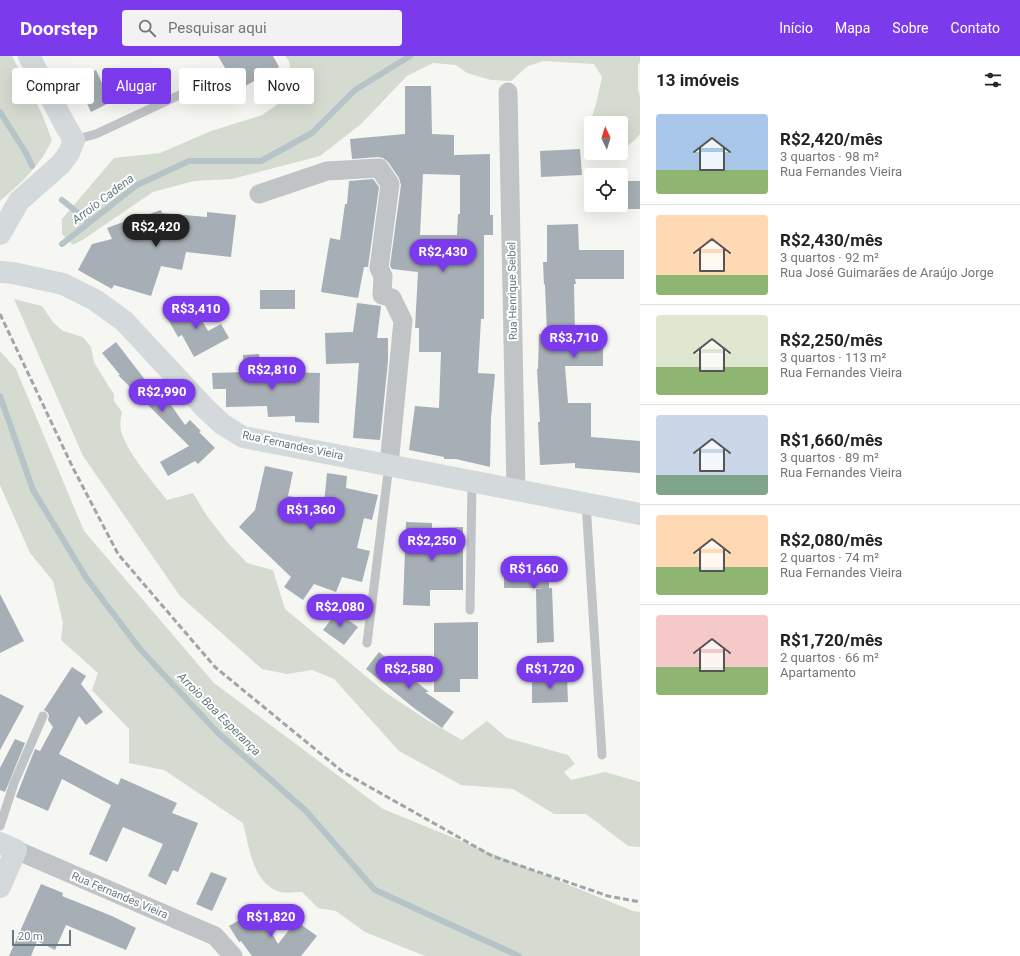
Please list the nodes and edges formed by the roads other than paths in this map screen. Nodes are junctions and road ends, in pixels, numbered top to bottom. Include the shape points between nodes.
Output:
1 (29, 56) edge
2 (508, 92) dead end
3 (179, 95) edge
4 (74, 140) junction
5 (259, 194) dead end
6 (0, 234) edge
7 (0, 272) edge
8 (389, 464) junction
9 (472, 481) junction
10 (516, 490) junction
11 (586, 503) junction
12 (640, 514) edge
13 (470, 610) dead end
14 (367, 643) dead end
15 (43, 716) dead end
16 (602, 755) dead end
17 (0, 826) edge
18 (8, 846) edge
19 (0, 887) edge
20 (233, 956) edge

1 - 4 street
2 - 10 street, Rua Henrique Seibel
3 - 4 lane via 96,134
4 - 6 street via 61,164 19,201
5 - 8 street via 327,171 379,168 390,184 379,268 383,276 382,295 392,298 403,321
7 - 8 street, Rua Fernandes Vieira via 63,284 95,300 124,321 222,424 243,437
8 - 9 street, Rua Fernandes Vieira
8 - 14 lane
9 - 10 street, Rua Fernandes Vieira
9 - 13 lane
10 - 11 street, Rua Fernandes Vieira
11 - 12 street, Rua Fernandes Vieira
11 - 16 lane
15 - 17 lane via 14,783
18 - 19 street
18 - 20 street, Rua Fernandes Vieira via 215,936

